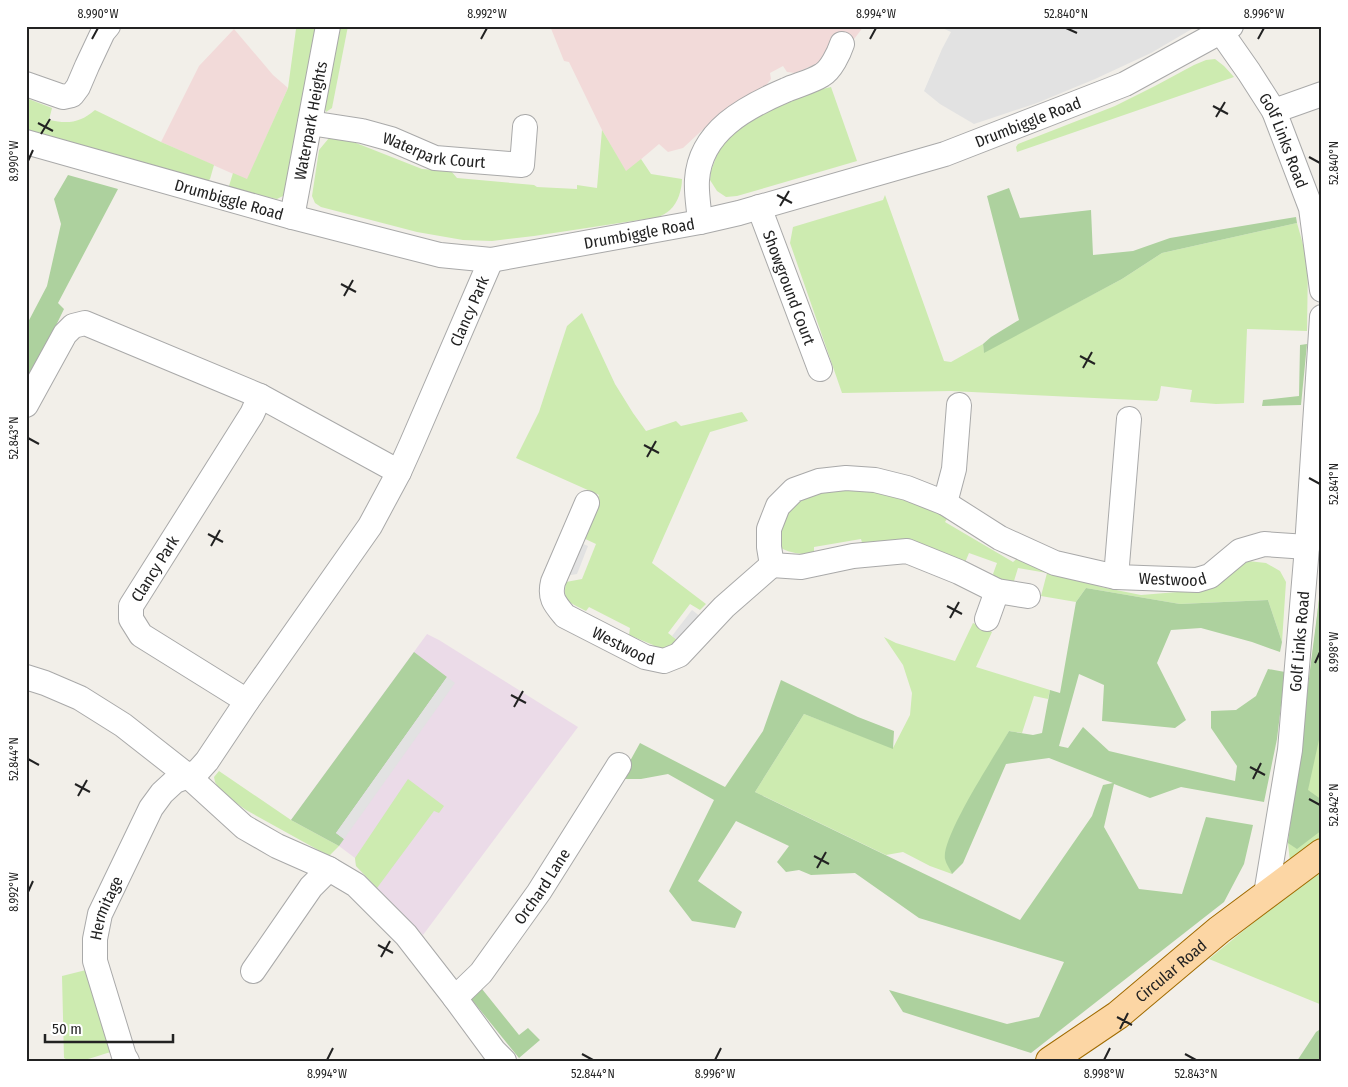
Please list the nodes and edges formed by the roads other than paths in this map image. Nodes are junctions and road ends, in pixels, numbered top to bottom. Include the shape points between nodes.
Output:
1 (108, 26) edge
2 (328, 26) edge
3 (1226, 29) edge
4 (842, 44) dead end
5 (26, 84) edge
6 (1322, 94) edge
7 (1274, 111) junction
8 (310, 124) junction
9 (525, 127) dead end
10 (26, 142) edge
11 (759, 207) junction
12 (1317, 207) edge
13 (292, 217) junction
14 (700, 222) junction
15 (491, 260) junction
16 (1322, 290) edge
17 (1322, 317) edge
18 (820, 370) dead end
19 (260, 396) junction
20 (26, 405) edge
21 (959, 405) dead end
22 (1129, 418) dead end
23 (399, 472) junction
24 (587, 503) dead end
25 (945, 503) junction
26 (1307, 547) junction
27 (772, 565) junction
28 (1116, 577) junction
29 (997, 591) junction
30 (1028, 596) dead end
31 (987, 619) dead end
32 (26, 677) edge
33 (246, 701) junction
34 (619, 765) dead end
35 (188, 776) junction
36 (1322, 853) edge
37 (329, 869) junction
38 (1266, 894) junction
39 (253, 970) dead end
40 (455, 998) junction
41 (127, 1061) edge
42 (504, 1061) edge
43 (1050, 1061) edge

1 - 5 street via 72,95 63,97
2 - 8 street, Waterpark Heights
3 - 7 street, Golf Links Road
3 - 11 street, Drumbiggle Road via 1125,84 954,150
4 - 14 street via 838,56 823,75 767,98 714,134 702,155 697,179
6 - 7 street
7 - 12 street, Golf Links Road
8 - 9 street, Waterpark Court via 362,131 435,158 522,165
8 - 13 street, Waterpark Heights
10 - 13 street, Drumbiggle Road
11 - 14 street, Drumbiggle Road
11 - 18 street, Showground Court
12 - 16 street, Golf Links Road
13 - 15 street, Drumbiggle Road via 440,255
14 - 15 street, Drumbiggle Road
15 - 23 street, Clancy Park
17 - 26 street, Golf Links Road
19 - 20 street via 85,323 73,326 65,334
19 - 23 street
19 - 33 street, Clancy Park via 252,414 131,606 131,619 141,635
21 - 25 street via 954,469
22 - 28 street, Westwood
23 - 33 street, Clancy Park via 370,526
24 - 27 street, Westwood via 551,593 565,616 646,657 664,661 679,655 724,607
25 - 27 street, Westwood via 875,480 846,478 819,481 794,490 778,506 769,529
25 - 28 street, Westwood via 1000,538 1054,563
26 - 28 street, Westwood via 1264,544 1240,551 1210,576 1197,580
26 - 38 street, Golf Links Road via 1290,750
27 - 29 street via 801,568 853,556 907,551
29 - 30 street
29 - 31 street
32 - 35 street via 80,698 123,725
33 - 35 street, Clancy Park via 207,761
34 - 40 street, Orchard Lane via 539,892 481,973
35 - 37 street via 244,827
35 - 41 street, Hermitage via 174,780 151,808 100,914 95,961
36 - 38 main road
37 - 39 street via 311,887
37 - 40 street via 356,885 381,910
38 - 43 main road, Circular Road via 1118,1015
40 - 42 street

